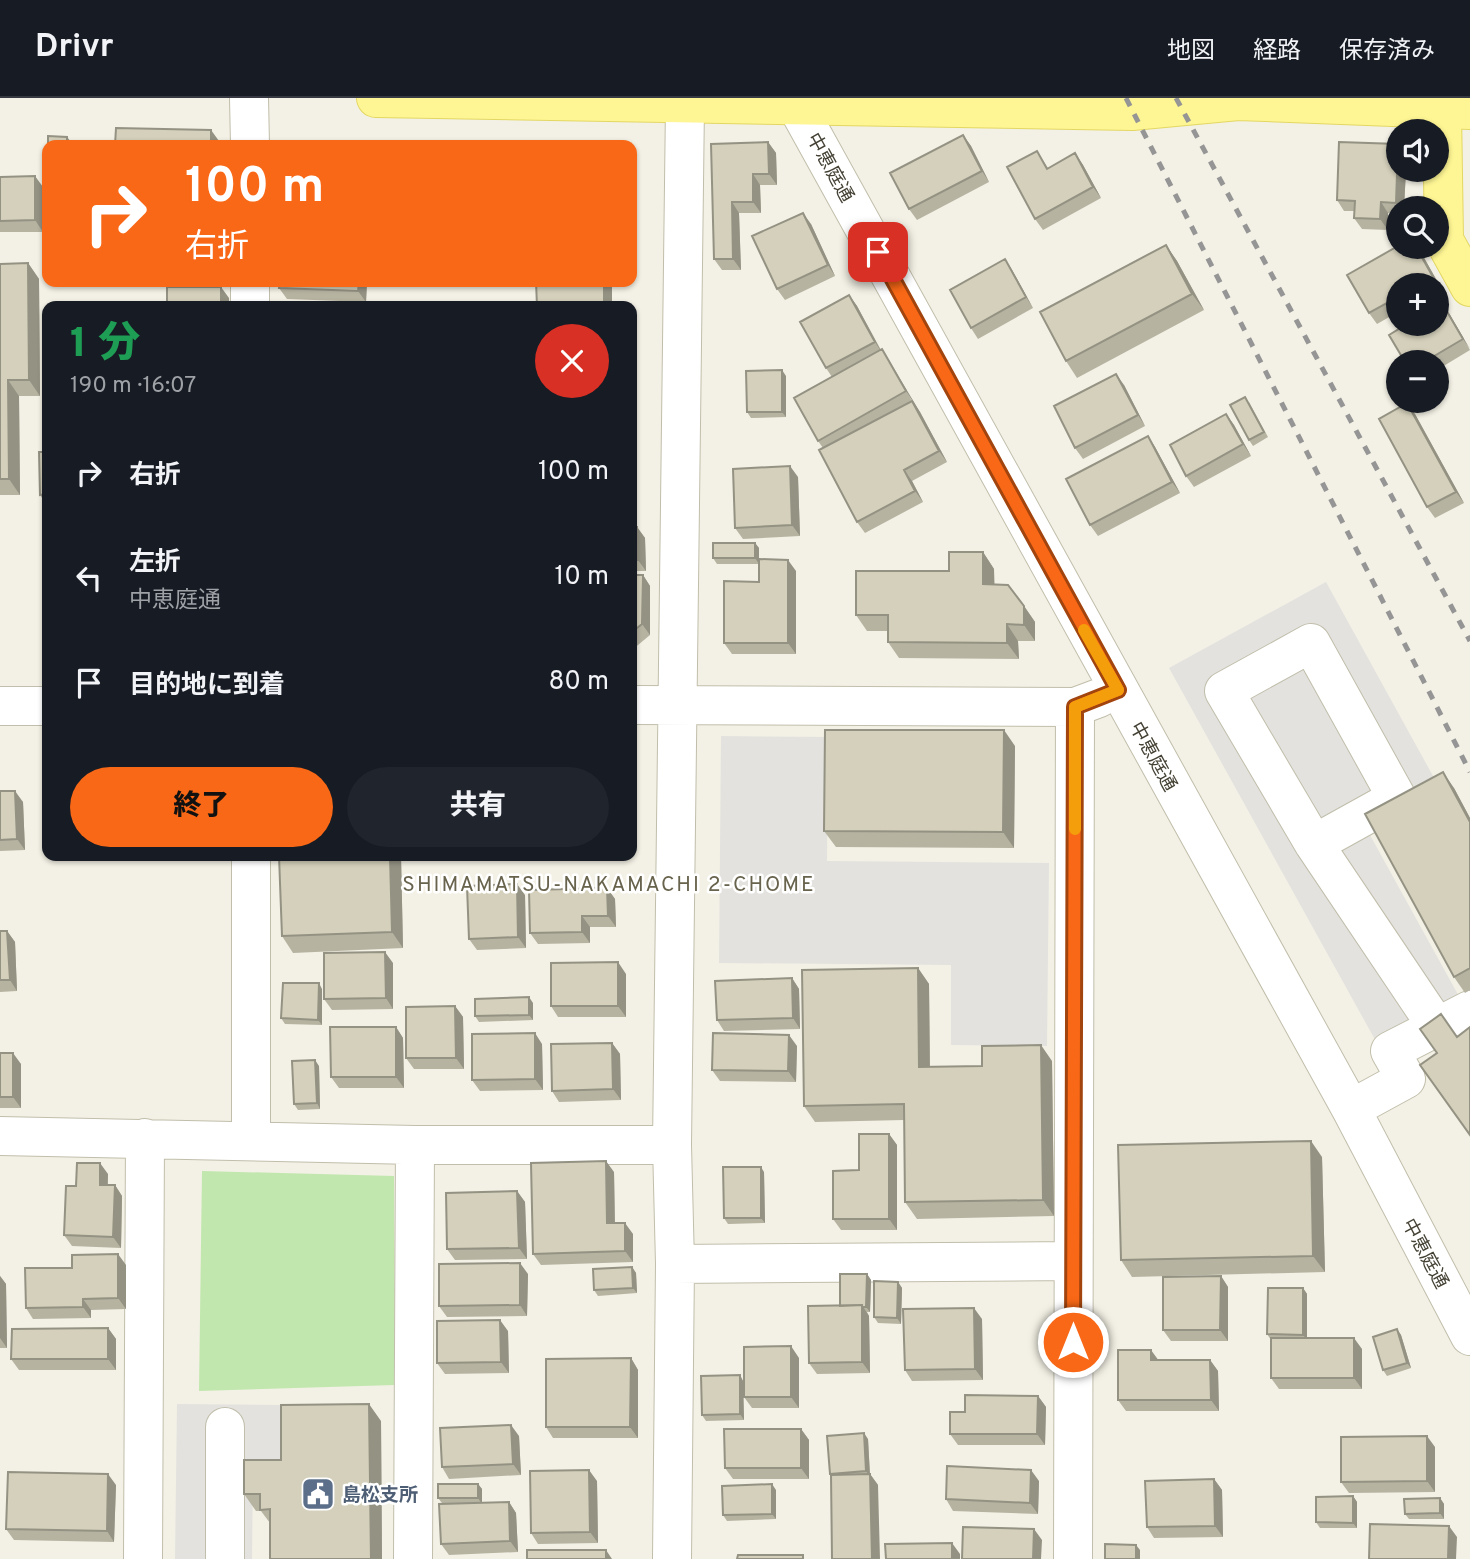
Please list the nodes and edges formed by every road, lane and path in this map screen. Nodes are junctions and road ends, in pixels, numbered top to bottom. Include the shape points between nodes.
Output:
1 (249, 98) edge
2 (376, 98) edge
3 (1237, 100) edge
4 (667, 101) edge
5 (795, 103) junction
6 (1456, 110) edge
7 (250, 140) edge
8 (1470, 287) edge
9 (1118, 690) junction
10 (637, 705) edge
11 (676, 705) junction
12 (0, 706) edge
13 (42, 706) edge
14 (1075, 707) junction
15 (1314, 844) junction
16 (251, 861) edge
17 (1453, 1019) edge
18 (1351, 1109) junction
19 (0, 1136) edge
20 (145, 1138) junction
21 (251, 1140) junction
22 (415, 1145) junction
23 (672, 1145) junction
24 (1072, 1261) junction
25 (675, 1264) junction
26 (1470, 1336) edge
27 (226, 1427) dead end
28 (143, 1559) edge
29 (225, 1559) edge
30 (413, 1559) edge
31 (672, 1559) edge
32 (1073, 1559) edge

1 - 7 street
2 - 4 main road
3 - 5 main road via 1132,111
3 - 6 main road
4 - 5 main road
4 - 11 street
5 - 9 street, 中恵庭通
6 - 8 main road via 1444,240
9 - 14 street
9 - 18 street, 中恵庭通
10 - 11 street
11 - 14 street
11 - 23 street
12 - 13 street
14 - 24 street
15 - 15 street via 1224,691 1311,643 1397,798
15 - 17 street
16 - 21 street
17 - 18 street via 1390,1051 1406,1079
18 - 26 street, 中恵庭通
19 - 20 street
20 - 21 street
20 - 28 street
21 - 22 street
22 - 23 street
22 - 30 street
23 - 25 street
24 - 25 street
24 - 32 street
25 - 31 street
27 - 29 street

